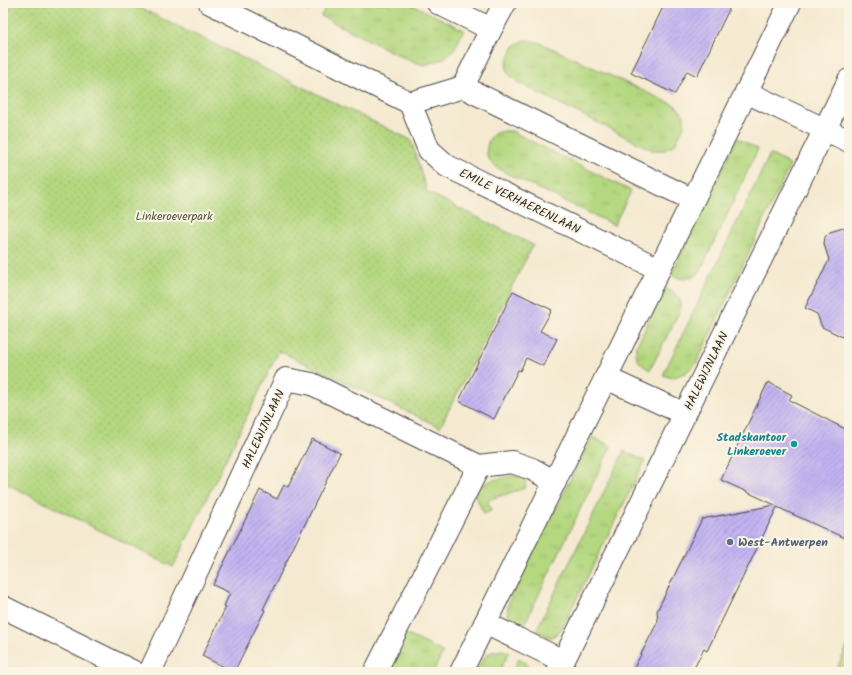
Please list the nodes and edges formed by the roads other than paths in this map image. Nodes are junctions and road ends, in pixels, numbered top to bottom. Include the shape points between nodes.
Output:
1 (210, 3) edge
2 (438, 3) edge
3 (505, 3) edge
4 (790, 3) edge
5 (491, 29) junction
6 (849, 80) edge
7 (463, 87) junction
8 (746, 92) junction
9 (410, 103) junction
10 (825, 130) junction
11 (849, 141) edge
12 (693, 200) junction
13 (659, 269) junction
14 (606, 378) junction
15 (685, 414) junction
16 (479, 466) junction
17 (555, 482) junction
18 (3, 607) edge
19 (485, 623) junction
20 (561, 666) edge
21 (134, 672) edge
22 (150, 672) edge
23 (375, 672) edge
24 (461, 672) edge

1 - 9 street
2 - 5 street
3 - 5 street
4 - 8 street
5 - 7 street
6 - 10 street, HALEWIJNLAAN
7 - 9 street
7 - 12 street
8 - 10 street
8 - 12 street
9 - 13 street, EMILE VERHAERENLAAN via 429,150 447,166
10 - 11 street
10 - 15 street, HALEWIJNLAAN
12 - 13 street
13 - 14 street
14 - 15 street
14 - 17 street
15 - 20 street, HALEWIJNLAAN
16 - 17 street via 512,462 532,469
16 - 22 street, HALEWIJNLAAN via 312,384 286,379
16 - 23 street
17 - 19 street
18 - 21 street
19 - 20 street, HALEWIJNLAAN
19 - 24 street

